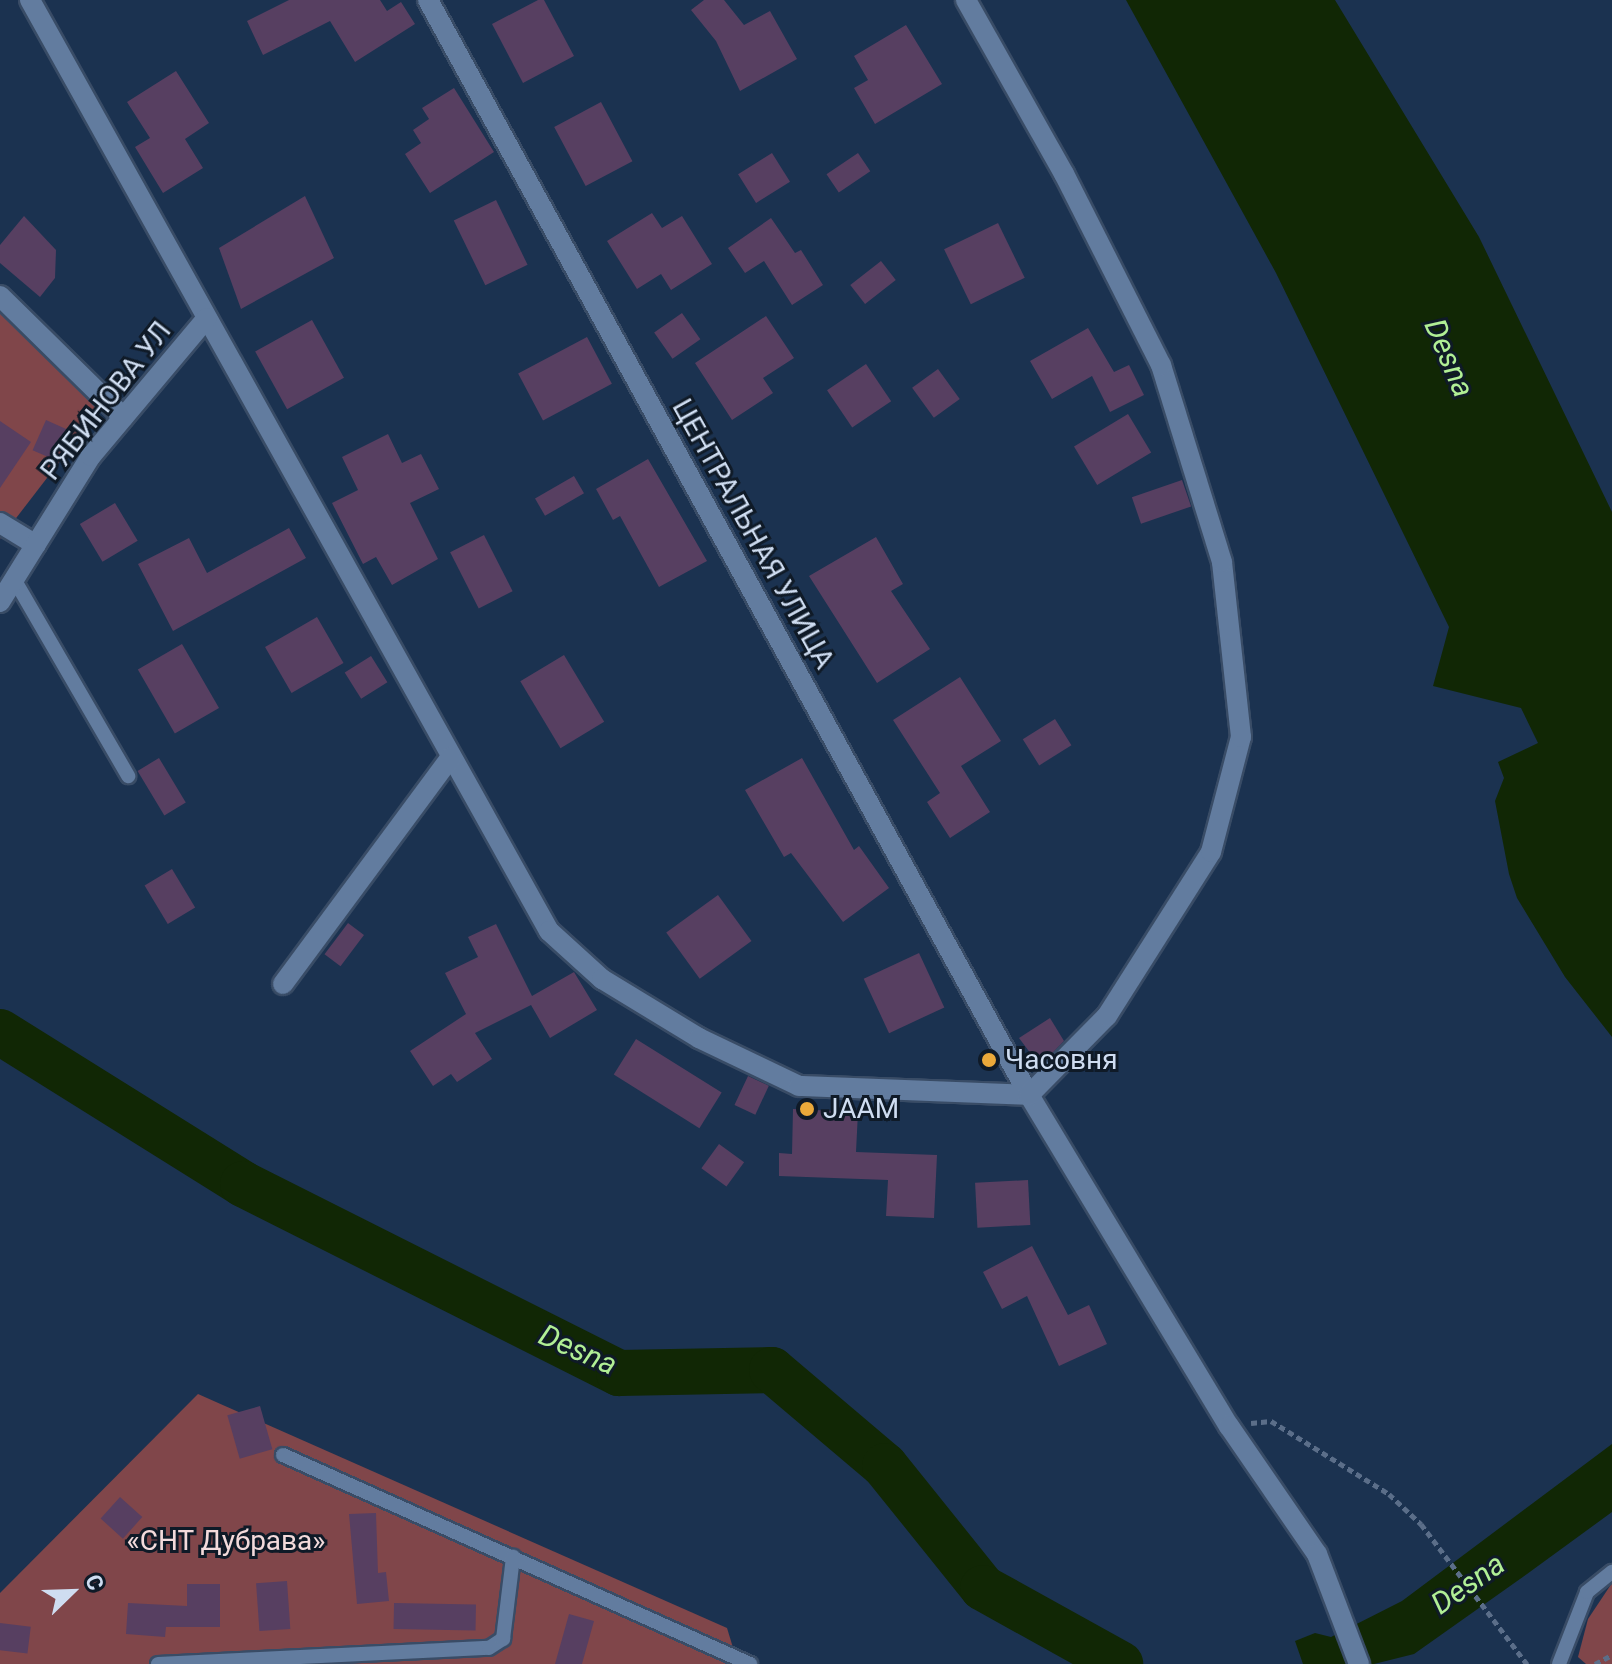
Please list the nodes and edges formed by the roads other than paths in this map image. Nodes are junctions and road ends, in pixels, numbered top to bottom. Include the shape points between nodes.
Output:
1 (30, 0) edge
2 (428, 0) edge
3 (966, 0) edge
4 (0, 296) edge
5 (207, 318) junction
6 (123, 417) junction
7 (0, 523) edge
8 (36, 545) junction
9 (14, 579) junction
10 (0, 602) edge
11 (451, 757) junction
12 (128, 776) dead end
13 (283, 984) dead end
14 (1029, 1095) junction
15 (283, 1455) dead end
16 (513, 1557) junction
17 (1612, 1572) edge
18 (158, 1664) edge
19 (750, 1664) edge
20 (1359, 1664) edge
21 (1559, 1664) edge

1 - 5 street
2 - 14 street, ЦЕНТРАЛЬНАЯ УЛИЦА
3 - 14 street via 1161,365 1222,562 1241,737 1211,852 1107,1016
4 - 6 street
5 - 6 street, РЯБИНОВА УЛ
5 - 11 street
6 - 8 street, РЯБИНОВА УЛ via 91,456
7 - 8 street
8 - 9 street, РЯБИНОВА УЛ
9 - 10 street, РЯБИНОВА УЛ
9 - 12 lane
11 - 13 street
11 - 14 street via 549,931 602,979 699,1038 799,1086
14 - 20 street, ЦЕНТРАЛЬНАЯ УЛИЦА via 1229,1426 1317,1554
15 - 16 lane
16 - 18 lane via 503,1639 489,1648
16 - 19 lane
17 - 21 lane via 1587,1592

